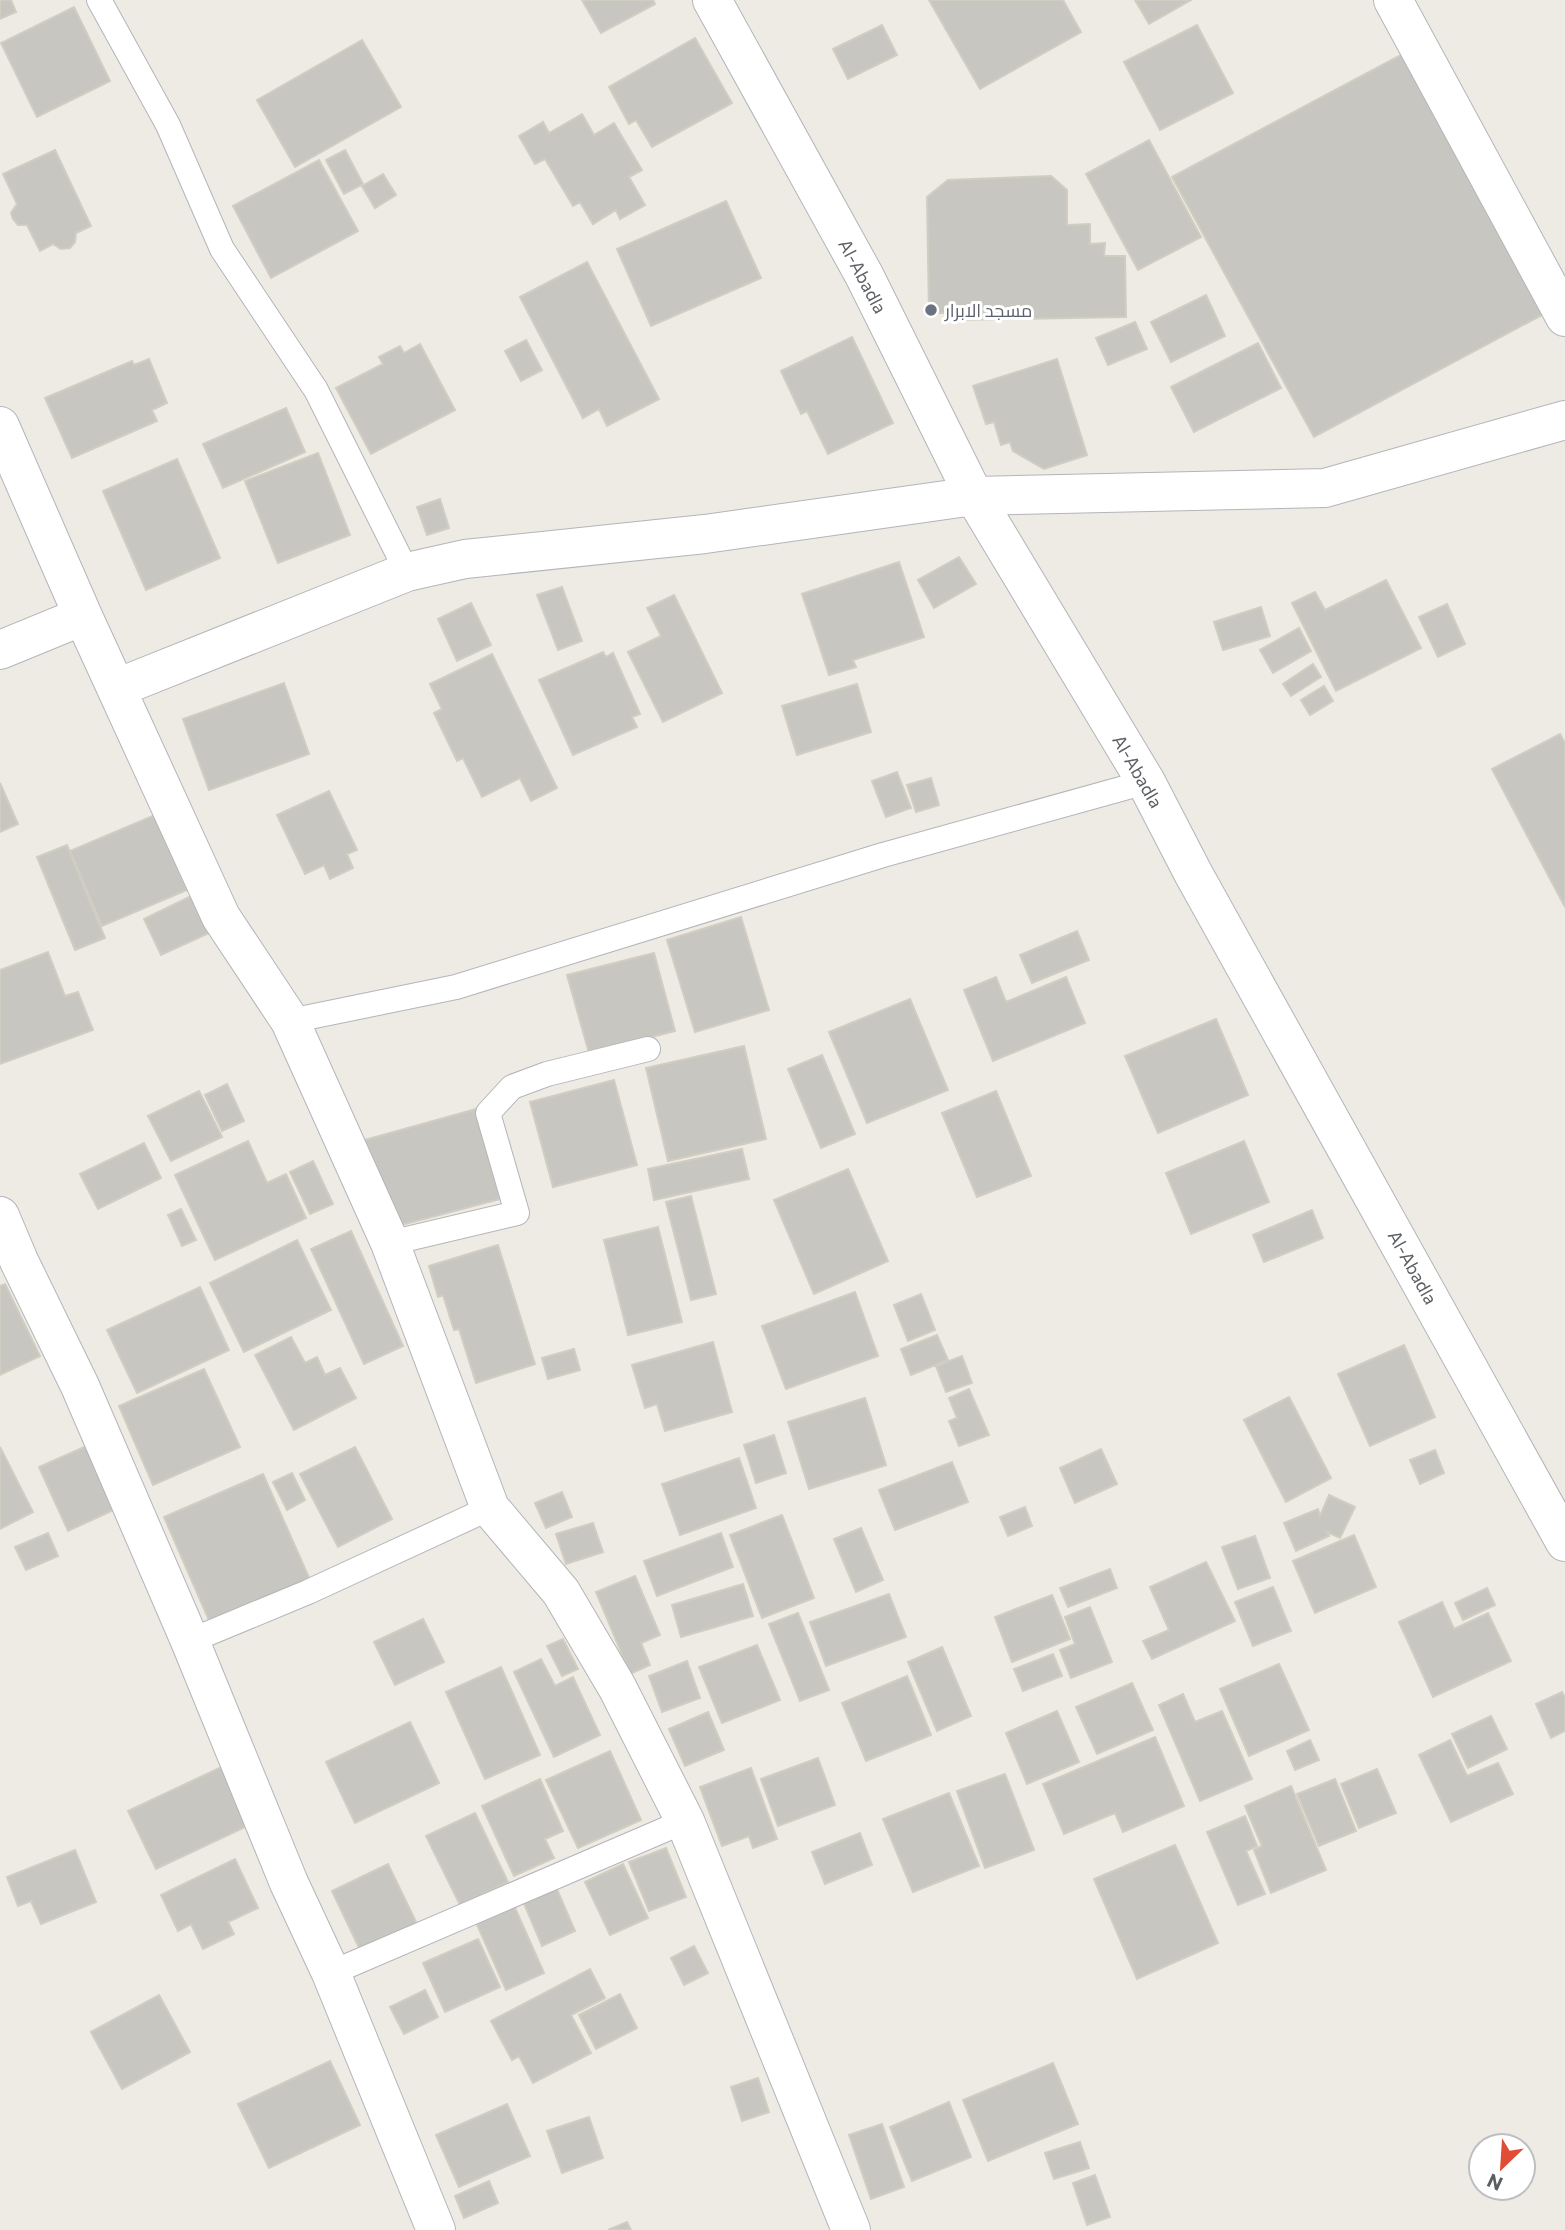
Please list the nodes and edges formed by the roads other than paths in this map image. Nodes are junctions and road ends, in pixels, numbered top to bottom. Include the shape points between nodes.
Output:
1 (99, 0) edge
2 (712, 0) edge
3 (1393, 0) edge
4 (1565, 317) edge
5 (1565, 420) edge
6 (0, 426) edge
7 (974, 496) junction
8 (407, 572) junction
9 (83, 616) junction
10 (0, 650) edge
11 (117, 688) junction
12 (1146, 782) junction
13 (290, 1021) junction
14 (648, 1049) dead end
15 (0, 1216) edge
16 (390, 1243) junction
17 (9, 1266) edge
18 (490, 1508) junction
19 (1565, 1542) edge
20 (190, 1642) junction
21 (685, 1821) junction
22 (331, 1973) junction
23 (436, 2230) edge
24 (851, 2230) edge

1 - 8 lane via 167,125 222,248 316,390
2 - 7 street, Al-Abadla via 864,275
3 - 4 street
5 - 7 street via 1325,488
6 - 9 street
7 - 8 street via 705,534 465,559
7 - 12 street, Al-Abadla
8 - 11 street
9 - 10 street
9 - 11 street
11 - 13 street via 221,917
12 - 13 lane via 883,855 456,987
12 - 19 street, Al-Abadla
13 - 16 street
14 - 16 lane via 512,1087 488,1113 517,1213
15 - 17 street
16 - 18 street
17 - 20 street via 80,1386
18 - 20 lane
18 - 21 street via 561,1592 617,1687
20 - 22 street
21 - 22 lane
21 - 24 street
22 - 23 street

